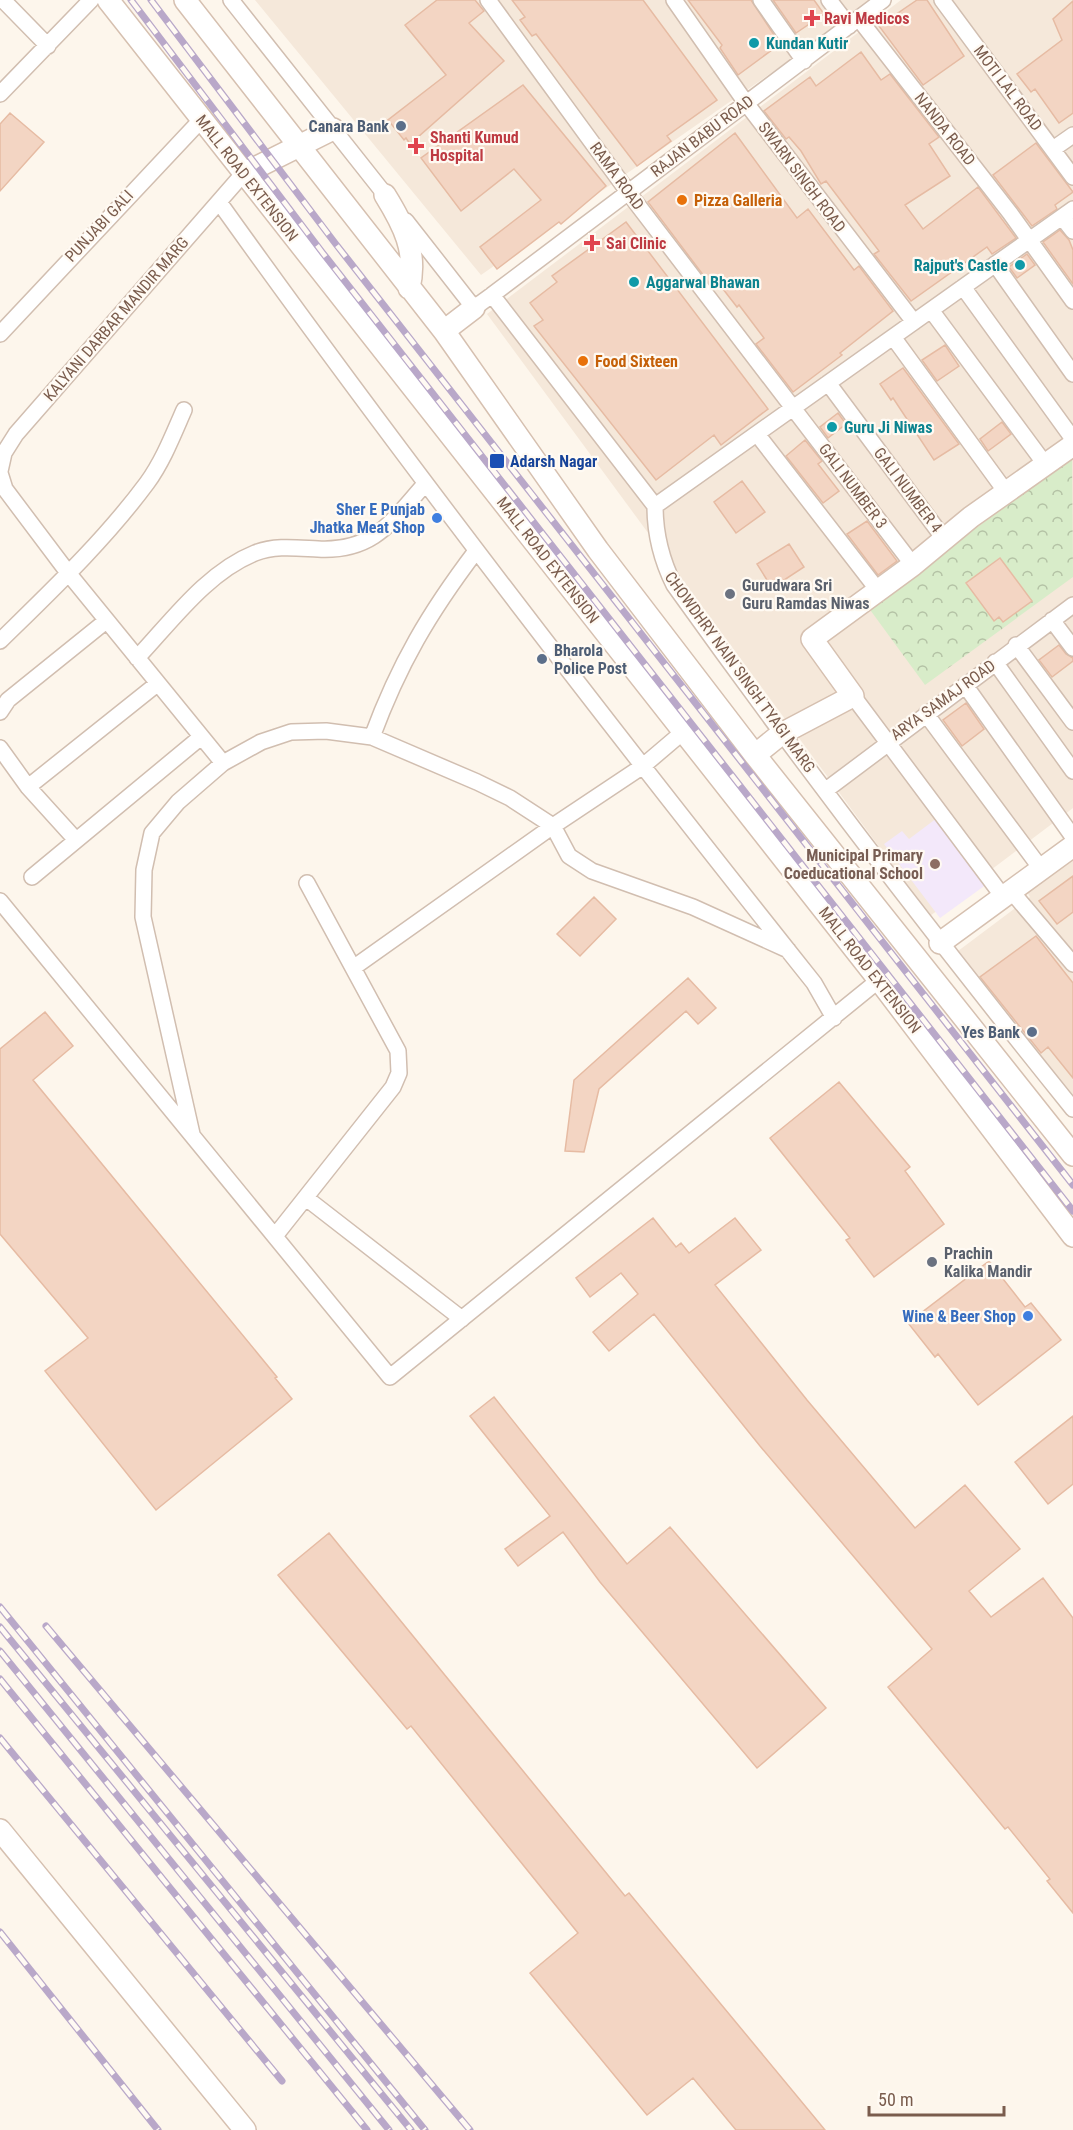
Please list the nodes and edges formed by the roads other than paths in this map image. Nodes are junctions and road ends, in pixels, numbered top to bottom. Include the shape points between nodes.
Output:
1 (3, 0) edge
2 (91, 0) edge
3 (108, 0) edge
4 (185, 0) edge
5 (231, 0) edge
6 (488, 0) edge
7 (674, 0) edge
8 (761, 0) edge
9 (830, 0) edge
10 (883, 0) edge
11 (942, 0) edge
12 (854, 22) junction
13 (48, 46) junction
14 (804, 61) junction
15 (0, 94) edge
16 (746, 103) junction
17 (201, 120) junction
18 (333, 129) junction
19 (1073, 135) edge
20 (297, 147) junction
21 (1053, 150) junction
22 (243, 174) junction
23 (1073, 177) edge
24 (628, 191) junction
25 (385, 195) junction
26 (219, 202) junction
27 (1067, 213) edge
28 (1073, 231) edge
29 (1029, 241) junction
30 (995, 264) junction
31 (963, 287) junction
32 (409, 288) junction
33 (492, 295) junction
34 (1073, 301) edge
35 (474, 308) junction
36 (931, 310) junction
37 (914, 322) junction
38 (444, 331) junction
39 (0, 334) edge
40 (893, 337) junction
41 (1073, 374) edge
42 (828, 383) junction
43 (794, 408) junction
44 (184, 410) dead end
45 (757, 434) junction
46 (1072, 446) edge
47 (1045, 464) junction
48 (0, 472) edge
49 (425, 484) junction
50 (1006, 492) junction
51 (655, 506) junction
52 (945, 540) junction
53 (476, 551) junction
54 (913, 565) junction
55 (69, 574) junction
56 (877, 589) junction
57 (1073, 605) edge
58 (1052, 620) junction
59 (106, 621) junction
60 (0, 641) edge
61 (1016, 645) junction
62 (1073, 648) edge
63 (137, 658) junction
64 (995, 662) junction
65 (158, 684) junction
66 (965, 685) junction
67 (854, 696) junction
68 (0, 712) edge
69 (926, 714) junction
70 (1073, 722) edge
71 (683, 732) junction
72 (781, 734) junction
73 (372, 736) junction
74 (201, 737) junction
75 (888, 742) junction
76 (0, 748) edge
77 (755, 755) junction
78 (223, 763) junction
79 (643, 766) junction
80 (1073, 771) edge
81 (28, 787) junction
82 (826, 790) junction
83 (553, 825) junction
84 (1073, 837) edge
85 (76, 840) junction
86 (1073, 846) edge
87 (1042, 870) junction
88 (32, 877) dead end
89 (307, 883) dead end
90 (1008, 895) junction
91 (0, 901) edge
92 (940, 943) junction
93 (788, 950) junction
94 (1073, 964) edge
95 (353, 968) junction
96 (879, 980) junction
97 (834, 1018) junction
98 (1073, 1109) edge
99 (193, 1137) junction
100 (1073, 1155) edge
101 (306, 1198) junction
102 (274, 1236) junction
103 (1073, 1236) edge
104 (462, 1319) junction
105 (0, 1830) edge
106 (245, 2130) edge

1 - 13 street
2 - 13 street
3 - 17 main road, MALL ROAD EXTENSION
4 - 20 main road
5 - 18 street
6 - 24 street, RAMA ROAD
7 - 16 street, SWARN SINGH ROAD
8 - 14 street
9 - 12 street, NANDA ROAD
10 - 12 street, RAJAN BABU ROAD
11 - 21 street, MOTI LAL ROAD
12 - 14 street, RAJAN BABU ROAD
12 - 29 street, NANDA ROAD
13 - 15 street
14 - 16 street, RAJAN BABU ROAD
16 - 24 street, RAJAN BABU ROAD
16 - 37 street, SWARN SINGH ROAD
17 - 22 main road, MALL ROAD EXTENSION
17 - 39 street, PUNJABI GALI
18 - 20 main road
18 - 25 street
19 - 21 street
20 - 22 main road
20 - 32 main road
21 - 23 street, MOTI LAL ROAD
22 - 26 street, KALYANI DARBAR MANDIR MARG
22 - 71 main road, MALL ROAD EXTENSION
24 - 33 street, RAJAN BABU ROAD
24 - 43 street, RAMA ROAD
25 - 32 main road via 403,225 410,248
25 - 35 street
26 - 48 street, KALYANI DARBAR MANDIR MARG via 16,434 4,453
26 - 49 street
27 - 28 street
27 - 29 street
29 - 30 street
29 - 34 street, NANDA ROAD
30 - 31 street
30 - 41 street
31 - 36 street
31 - 46 street
32 - 38 main road
33 - 35 street
33 - 51 street
35 - 38 main road
36 - 37 street
36 - 47 street
37 - 40 street
38 - 77 main road via 598,550
40 - 42 street
40 - 50 street
42 - 43 street
42 - 52 street, GALI NUMBER 4
43 - 45 street
43 - 54 street, GALI NUMBER 3
44 - 55 street via 147,483
45 - 51 street
45 - 56 street
46 - 47 main road, ARYA SAMAJ ROAD
47 - 50 main road, ARYA SAMAJ ROAD
48 - 55 street, KALYANI DARBAR MANDIR MARG via 5,489
49 - 53 street
49 - 63 street via 383,532 357,545 322,549 284,547 257,552 234,563 203,588
50 - 52 main road, ARYA SAMAJ ROAD
51 - 72 street, CHOWDHRY NAIN SINGH TYAGI MARG via 662,561 674,585
52 - 54 main road, ARYA SAMAJ ROAD
53 - 73 street via 411,647
53 - 79 street
54 - 56 main road, ARYA SAMAJ ROAD
55 - 59 street, KALYANI DARBAR MANDIR MARG
55 - 60 street
56 - 67 main road, ARYA SAMAJ ROAD via 813,639
57 - 58 street, ARYA SAMAJ ROAD
58 - 61 street, ARYA SAMAJ ROAD
58 - 62 street
59 - 63 street, KALYANI DARBAR MANDIR MARG
59 - 68 street via 8,700
61 - 64 street, ARYA SAMAJ ROAD
61 - 70 street
63 - 65 street, KALYANI DARBAR MANDIR MARG
64 - 66 street, ARYA SAMAJ ROAD
64 - 80 street
65 - 74 street, KALYANI DARBAR MANDIR MARG
65 - 81 street
66 - 69 street, ARYA SAMAJ ROAD
66 - 84 street
67 - 72 main road
67 - 75 street, ARYA SAMAJ ROAD
69 - 75 street, ARYA SAMAJ ROAD
69 - 87 street
71 - 79 street
71 - 96 main road, MALL ROAD EXTENSION
72 - 77 main road
72 - 82 street, CHOWDHRY NAIN SINGH TYAGI MARG
73 - 78 street via 291,732 261,742
73 - 83 street via 494,790
74 - 78 street, KALYANI DARBAR MANDIR MARG
74 - 85 street
75 - 82 street
75 - 90 street
76 - 81 street
77 - 100 main road
78 - 99 street via 178,802 153,833 144,870 143,917
79 - 83 street
79 - 93 street
81 - 85 street
82 - 92 street, CHOWDHRY NAIN SINGH TYAGI MARG
83 - 93 street via 569,856 592,871 693,907
83 - 95 street
85 - 88 street
86 - 87 main road
87 - 90 main road
89 - 95 street
90 - 92 main road
90 - 94 street
91 - 99 street
92 - 98 street, CHOWDHRY NAIN SINGH TYAGI MARG
93 - 97 street via 814,983
95 - 101 street via 398,1051 399,1073 371,1117
96 - 97 street
96 - 103 main road, MALL ROAD EXTENSION
97 - 104 street
99 - 102 street
101 - 102 street
101 - 104 street
102 - 104 street via 390,1377
105 - 106 main road

